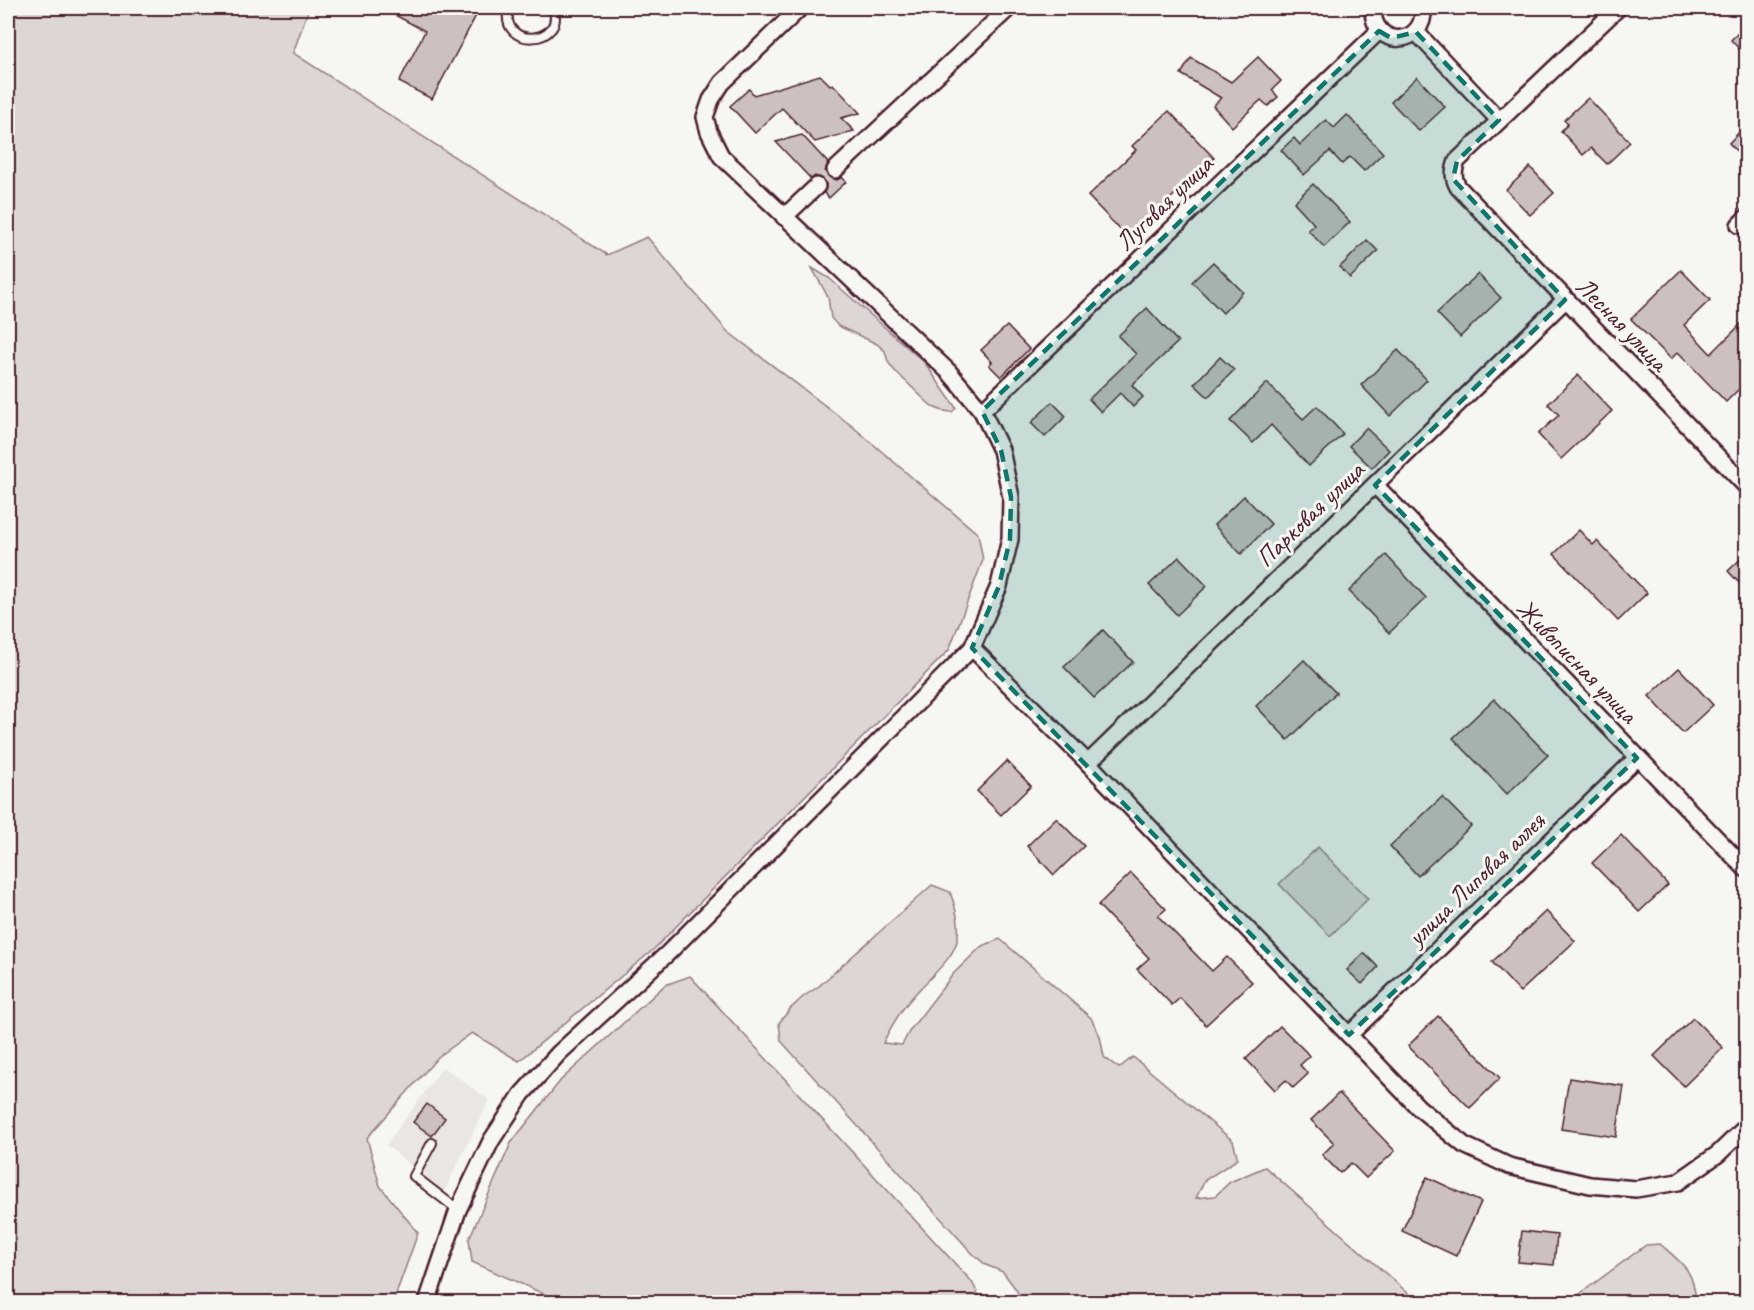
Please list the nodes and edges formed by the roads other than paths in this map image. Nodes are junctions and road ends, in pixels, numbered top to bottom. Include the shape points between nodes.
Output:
1 (509, 8) edge
2 (553, 8) edge
3 (800, 8) edge
4 (1009, 8) edge
5 (1373, 8) edge
6 (1423, 8) edge
7 (1618, 8) edge
8 (1379, 31) junction
9 (1416, 32) junction
10 (1499, 120) junction
11 (835, 170) tunnel mouth
12 (817, 186) tunnel mouth
13 (784, 217) junction
14 (1565, 300) junction
15 (982, 411) junction
16 (1375, 485) junction
17 (1746, 486) edge
18 (972, 648) junction
19 (1637, 758) junction
20 (1088, 763) junction
21 (1746, 869) edge
22 (1349, 1035) junction
23 (1746, 1127) edge
24 (432, 1143) dead end
25 (458, 1210) junction
26 (427, 1302) edge

1 - 2 lane via 507,16 512,30 525,38 540,38 551,28
3 - 13 street via 722,83 705,117 721,156
4 - 11 street
5 - 8 street
6 - 9 street
7 - 10 street
8 - 9 street via 1391,38 1404,38
8 - 15 street, Луговая улица
9 - 10 street
10 - 14 street, Лесная улица via 1457,161 1454,179 1458,188
12 - 13 street
13 - 15 street via 949,372
14 - 16 street, Парковая улица
14 - 17 street, Лесная улица
15 - 18 street via 1001,450 1011,497 1010,539 999,586
16 - 19 street, Живописная улица
16 - 20 street, Парковая улица
18 - 20 street
18 - 25 street via 668,953 559,1053 522,1094 491,1142
19 - 21 street, Живописная улица
19 - 22 street, улица Липовая аллея
20 - 22 street
22 - 23 street via 1418,1107 1464,1145 1509,1166 1590,1185 1636,1189 1678,1182 1718,1154
24 - 25 lane via 414,1176
25 - 26 street

